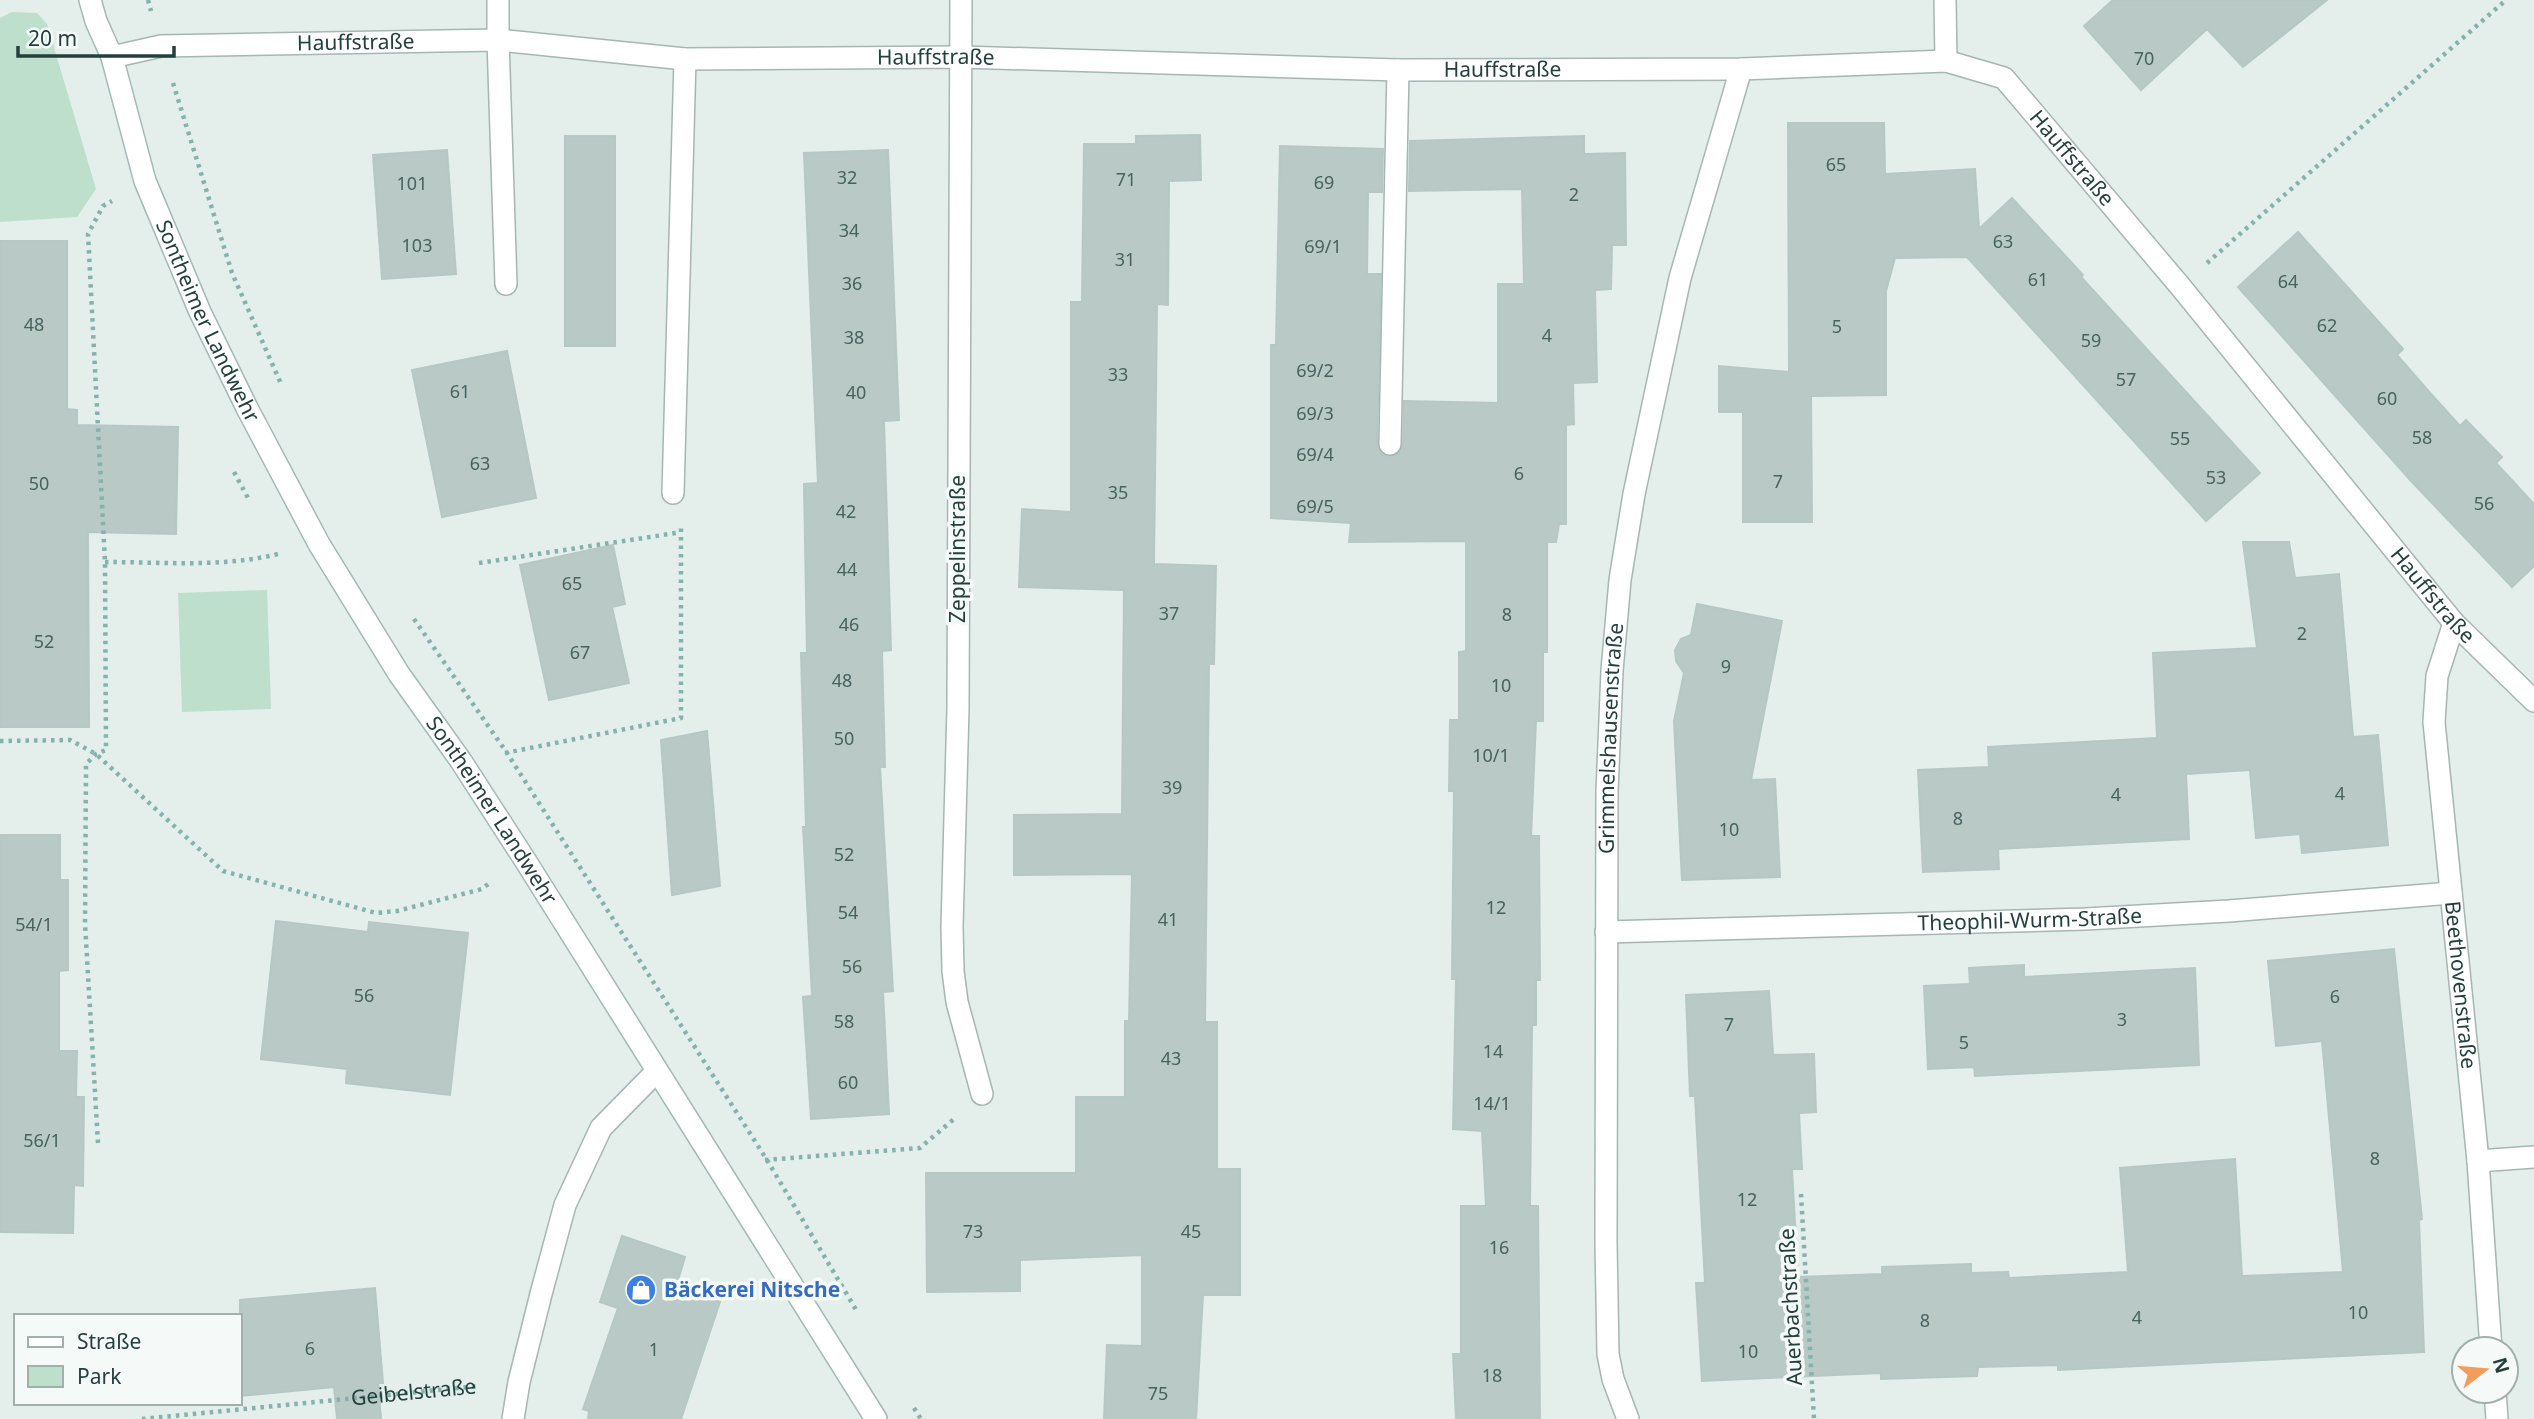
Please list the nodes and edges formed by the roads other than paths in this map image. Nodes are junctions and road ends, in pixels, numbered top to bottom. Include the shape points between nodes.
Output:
1 (90, 0) edge
2 (498, 0) edge
3 (961, 0) edge
4 (1945, 0) edge
5 (498, 40) junction
6 (112, 57) junction
7 (962, 57) junction
8 (685, 60) junction
9 (1946, 61) junction
10 (1741, 69) junction
11 (1398, 70) junction
12 (506, 284) dead end
13 (1390, 444) dead end
14 (673, 493) road end
15 (2454, 623) junction
16 (2534, 701) edge
17 (2451, 893) junction
18 (1606, 932) junction
19 (656, 1072) junction
20 (982, 1094) road end
21 (2534, 1157) edge
22 (2478, 1161) junction
23 (2490, 1335) edge
24 (513, 1419) edge
25 (876, 1419) edge
26 (1628, 1419) edge

1 - 6 street, Sontheimer Landwehr
2 - 5 street
3 - 7 street, Zeppelinstraße
4 - 9 street
5 - 6 street, Hauffstraße via 161,46
5 - 8 street, Hauffstraße
5 - 12 street
6 - 19 street, Sontheimer Landwehr via 145,181 200,312 319,544 399,674 525,860
7 - 8 street, Hauffstraße
7 - 11 street, Hauffstraße
7 - 20 street, Zeppelinstraße via 952,938 957,1002
8 - 14 street
9 - 10 street, Hauffstraße
9 - 15 street, Hauffstraße via 2004,78
10 - 11 street, Hauffstraße
10 - 18 street, Grimmelshausenstraße via 1680,278 1620,580 1607,779
11 - 13 street
15 - 16 street, Hauffstraße
15 - 17 street, Beethovenstraße via 2437,676 2434,722
17 - 18 street, Theophil-Wurm-Straße via 2085,919
17 - 22 street, Beethovenstraße
18 - 26 street, Grimmelshausenstraße via 1608,1354
19 - 24 street via 601,1128 565,1205
19 - 25 street, Sontheimer Landwehr
21 - 22 street
22 - 23 street, Beethovenstraße

